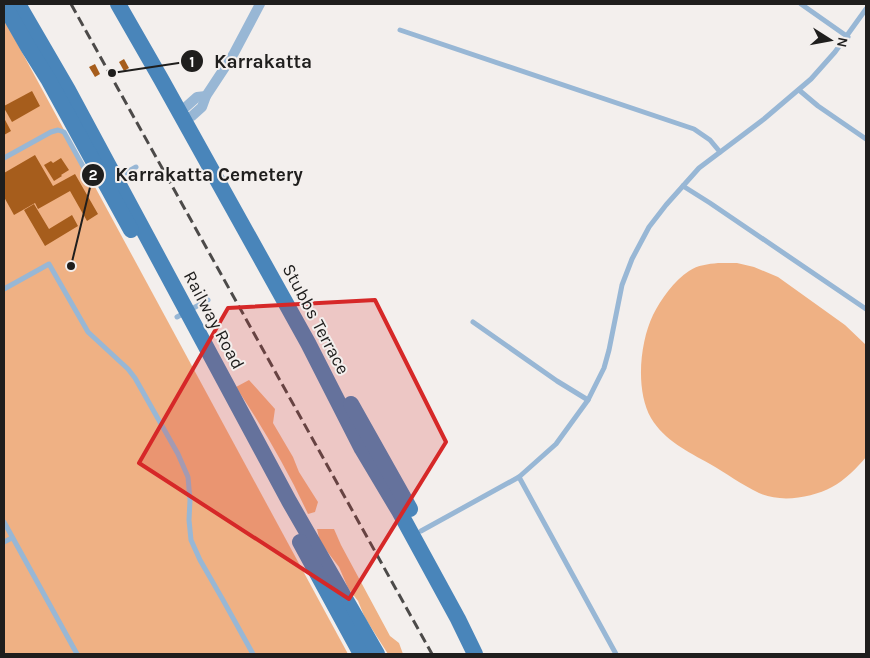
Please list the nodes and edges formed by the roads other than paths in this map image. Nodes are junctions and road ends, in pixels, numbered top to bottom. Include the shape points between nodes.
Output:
1 (18, 4) edge
2 (118, 4) edge
3 (130, 4) edge
4 (260, 4) edge
5 (801, 4) edge
6 (4, 5) edge
7 (866, 9) edge
8 (400, 30) dead end
9 (848, 37) junction
10 (799, 90) junction
11 (185, 114) junction
12 (866, 139) edge
13 (720, 152) junction
14 (4, 158) edge
15 (136, 167) dead end
16 (109, 179) junction
17 (683, 186) junction
18 (4, 289) edge
19 (208, 300) dead end
20 (866, 309) edge
21 (182, 314) junction
22 (473, 322) dead end
23 (588, 400) junction
24 (519, 477) junction
25 (4, 522) edge
26 (422, 530) junction
27 (12, 538) junction
28 (4, 542) edge
29 (77, 654) edge
30 (253, 654) edge
31 (361, 654) edge
32 (377, 654) edge
33 (475, 654) edge
34 (486, 654) edge
35 (616, 654) edge

1 - 16 main road, Railway Road via 66,86
2 - 11 main road, Stubbs Terrace
3 - 11 main road, Stubbs Terrace
4 - 11 street via 233,55 206,96 197,98
5 - 9 lane
6 - 16 main road, Railway Road
7 - 9 lane
8 - 13 lane via 694,129
9 - 10 lane
10 - 12 lane
10 - 13 lane
11 - 26 main road, Stubbs Terrace via 202,132
11 - 33 main road, Stubbs Terrace via 362,449
13 - 17 lane
14 - 16 lane via 58,130 64,132 84,168
15 - 16 lane
16 - 21 main road, Railway Road
17 - 20 lane
17 - 23 lane via 649,227 632,259 622,285 607,359
18 - 30 lane via 49,264 88,332 135,378 188,477 191,540
19 - 21 lane
21 - 31 main road, Railway Road
21 - 32 main road, Railway Road
22 - 23 lane
23 - 24 lane via 556,444
24 - 26 lane
24 - 35 lane
25 - 27 lane
26 - 34 main road, Stubbs Terrace
27 - 28 lane
27 - 29 lane

